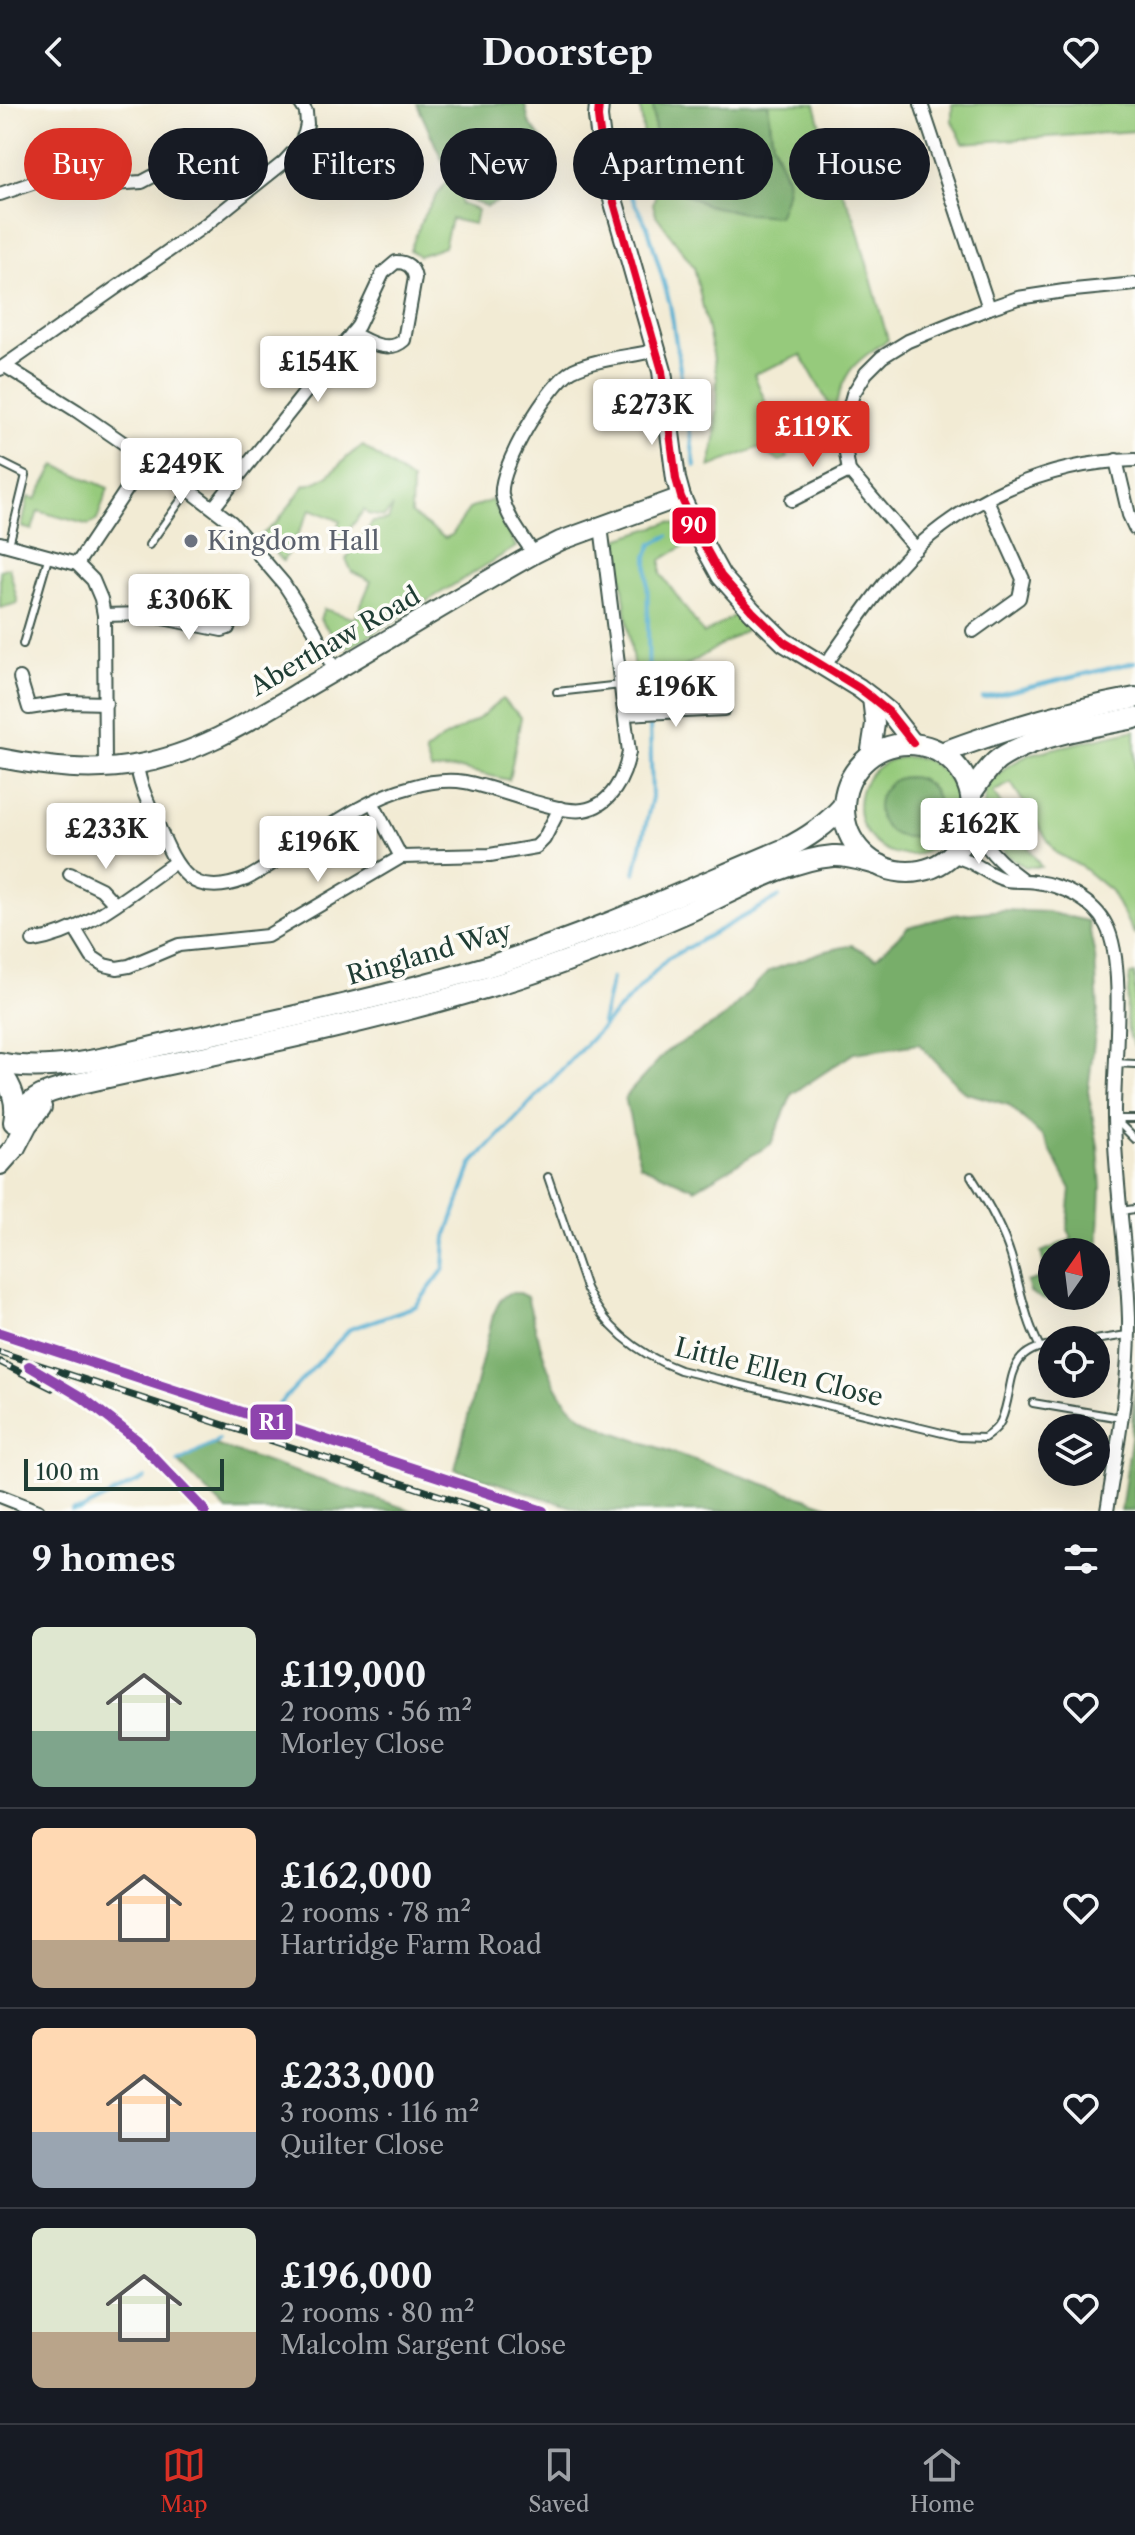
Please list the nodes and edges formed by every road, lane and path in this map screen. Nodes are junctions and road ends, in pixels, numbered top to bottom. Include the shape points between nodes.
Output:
1 (599, 104) edge
2 (921, 104) edge
3 (303, 108) edge
4 (148, 179) edge
5 (0, 194) edge
6 (1135, 284) edge
7 (989, 308) junction
8 (352, 333) junction
9 (657, 350) junction
10 (2, 368) edge
11 (147, 459) junction
12 (1116, 460) junction
13 (1135, 460) edge
14 (0, 462) edge
15 (849, 471) junction
16 (189, 489) junction
17 (681, 497) junction
18 (792, 500) dead end
19 (987, 500) junction
20 (214, 507) junction
21 (601, 526) junction
22 (1135, 528) edge
23 (5, 544) edge
24 (149, 545) dead end
25 (916, 549) junction
26 (534, 554) junction
27 (49, 555) junction
28 (77, 564) junction
29 (234, 610) dead end
30 (104, 615) junction
31 (973, 631) dead end
32 (23, 644) dead end
33 (823, 668) junction
34 (335, 671) junction
35 (20, 678) dead end
36 (622, 685) junction
37 (557, 692) dead end
38 (872, 698) junction
39 (1135, 698) edge
40 (106, 703) junction
41 (724, 709) dead end
42 (625, 714) junction
43 (1135, 718) edge
44 (913, 743) junction
45 (941, 753) junction
46 (870, 756) junction
47 (0, 758) edge
48 (137, 764) junction
49 (105, 768) junction
50 (971, 793) junction
51 (372, 802) junction
52 (844, 805) junction
53 (560, 808) junction
54 (971, 820) junction
55 (951, 856) junction
56 (401, 857) junction
57 (174, 863) junction
58 (880, 865) junction
59 (70, 874) dead end
60 (1025, 881) junction
61 (115, 904) junction
62 (75, 929) junction
63 (33, 941) dead end
64 (0, 1063) edge
65 (1115, 1063) junction
66 (1135, 1064) edge
67 (147, 1068) junction
68 (0, 1071) edge
69 (15, 1118) junction
70 (1114, 1119) junction
71 (1135, 1119) edge
72 (1135, 1139) edge
73 (0, 1150) edge
74 (0, 1164) edge
75 (971, 1176) dead end
76 (548, 1177) dead end
77 (1135, 1209) edge
78 (1120, 1211) junction
79 (1130, 1326) edge
80 (1110, 1334) edge
81 (1038, 1343) edge
82 (1038, 1348) edge
83 (1033, 1403) dead end
84 (1121, 1418) junction
85 (0, 1496) edge
86 (38, 1511) edge
87 (1107, 1511) edge

1 - 9 street via 605,171
2 - 7 street
3 - 10 street via 307,124 299,146 263,180
4 - 5 street via 112,184 53,176
6 - 7 street via 1018,298
7 - 15 street via 908,341 866,373 846,419
8 - 8 street via 383,273 396,262 409,266 415,278 404,340 390,348
8 - 20 street
9 - 17 street
9 - 26 street via 573,370 555,385 510,455 502,497
10 - 11 street
11 - 16 street
11 - 28 street
12 - 13 street
12 - 19 street via 1059,470
12 - 22 street
14 - 23 lane via 26,475
15 - 18 street
15 - 25 street
16 - 20 street
16 - 24 lane
17 - 21 street, Aberthaw Road
17 - 33 street via 721,576 784,642
19 - 25 street
19 - 31 street via 1023,579 1019,598
20 - 34 street via 284,584
21 - 26 street, Aberthaw Road
21 - 36 street
23 - 27 street
25 - 33 street
26 - 34 street, Aberthaw Road
27 - 28 street
27 - 32 lane
28 - 30 street via 93,580
29 - 30 street via 228,628 222,630 143,614
30 - 40 street
33 - 38 street
34 - 48 street, Aberthaw Road via 214,740
35 - 40 street via 29,708
36 - 37 lane
36 - 42 street
38 - 44 street
38 - 46 street
39 - 45 main road via 1011,727
40 - 49 street
41 - 42 street
42 - 53 street via 629,752 616,788 593,807
43 - 50 main road via 1024,747 996,761
44 - 45 main road
44 - 46 main road
45 - 50 main road via 955,763
46 - 52 main road, Ringland Way via 847,786
47 - 49 street, Aberthaw Road via 60,768
48 - 49 street, Aberthaw Road
48 - 57 street
50 - 54 main road
51 - 53 street via 447,781
51 - 56 street
51 - 57 street via 239,882 201,883
52 - 58 main road via 853,841
52 - 64 main road, Ringland Way via 811,836 785,849 488,966 373,998 105,1057 45,1067
53 - 56 street via 544,839 529,849
54 - 55 main road
54 - 60 street via 991,853
55 - 58 main road, Ringland Way via 917,871
55 - 60 street via 1005,880
56 - 62 street via 274,933 179,945 129,966 104,965 92,957
57 - 61 street
58 - 67 main road, Ringland Way via 850,857 815,860 490,987
59 - 61 street via 101,889
60 - 65 street via 1072,893 1106,924 1117,980
61 - 62 street
62 - 63 street
65 - 66 lane
65 - 70 street
67 - 69 main road, Ringland Way via 46,1093
67 - 74 main road, Ringland Way via 127,1086 41,1107
68 - 69 main road via 13,1093
69 - 73 main road
70 - 71 lane
70 - 72 lane
70 - 78 street
75 - 81 lane via 997,1221
76 - 82 lane, Little Ellen Close via 594,1305 626,1342 680,1370 968,1439 984,1438 1001,1422 1011,1374 1020,1358
77 - 78 lane
78 - 79 street
79 - 80 lane
79 - 84 street
83 - 84 lane
84 - 87 street
85 - 86 street

